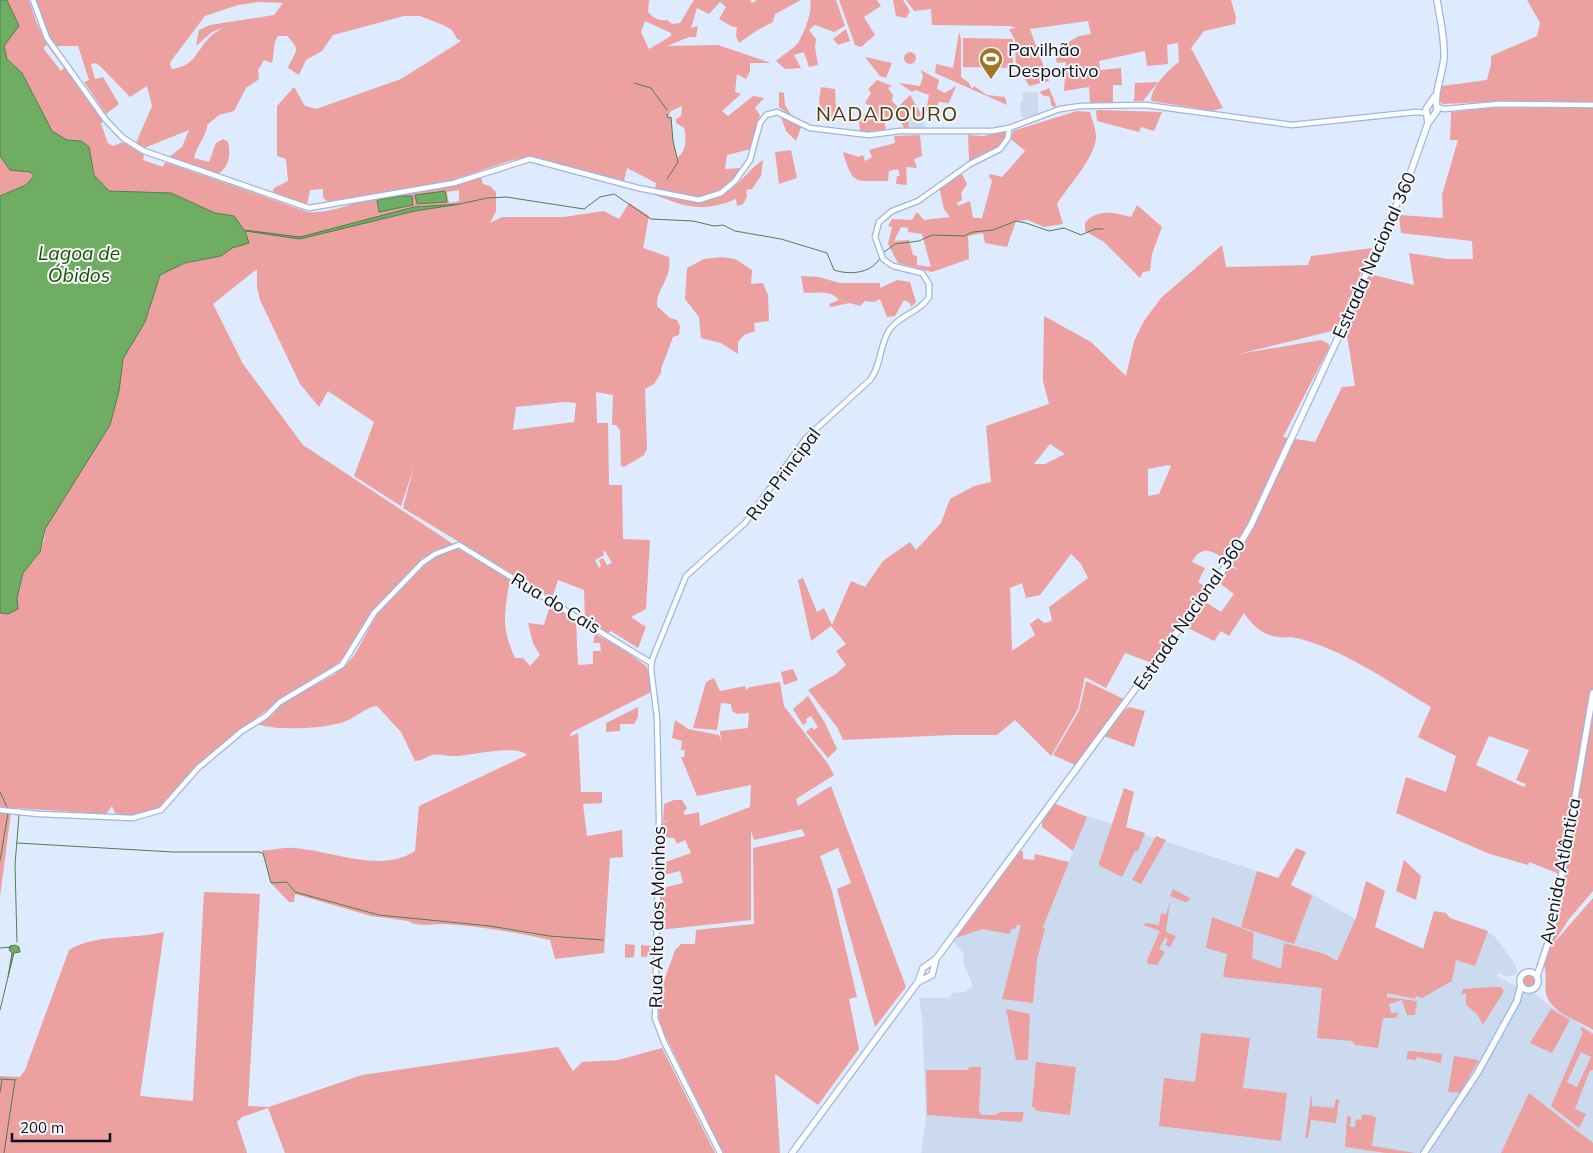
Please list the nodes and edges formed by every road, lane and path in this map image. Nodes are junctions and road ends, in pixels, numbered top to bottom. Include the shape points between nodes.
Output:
1 (32, 0) edge
2 (1437, 0) edge
3 (1593, 105) edge
4 (1431, 110) junction
5 (1009, 128) junction
6 (651, 663) junction
7 (1593, 693) edge
8 (6, 810) edge
9 (1541, 960) junction
10 (930, 967) junction
11 (1528, 971) junction
12 (924, 975) junction
13 (1537, 976) junction
14 (1520, 985) junction
15 (1529, 990) junction
16 (1517, 1001) junction
17 (1432, 1144) junction
18 (720, 1153) edge
19 (792, 1153) edge
20 (1424, 1153) edge
21 (1429, 1153) edge

1 - 5 street via 51,44 105,119 128,142 144,151 306,208 454,182 530,159 647,190 704,199 724,190 744,171 760,123 766,115 777,112 810,128 865,135 900,131 981,132
2 - 4 main road, Estrada Nacional 360 via 1444,47 1443,65
3 - 4 street via 1498,104
4 - 5 street via 1292,125 1146,105 1092,106 1060,109
4 - 10 main road, Estrada Nacional 360 via 1410,174 1251,525 1187,621
5 - 6 street, Rua Principal via 1008,138 1000,150 970,164 918,201 892,211 881,220 874,237 882,256 893,266 922,273 929,284 929,296 889,330 870,380 806,438 745,523 686,576
6 - 8 street, Rua do Cais via 459,545 422,563 374,613 342,665 280,702 266,716 242,731 198,768 161,810 133,818
6 - 18 street, Rua Alto dos Moinhos via 656,696 660,818 655,1018
7 - 9 main road, Avenida Atlântica via 1552,930
9 - 11 main road, Avenida Atlântica
9 - 13 main road, Avenida Atlântica
10 - 12 main road via 922,968
10 - 12 main road via 932,974
11 - 13 main road
11 - 14 main road, Avenida Atlântica via 1521,976
12 - 19 main road
13 - 15 main road, Avenida Atlântica via 1537,986
14 - 15 main road
14 - 16 main road, Avenida Atlântica
15 - 16 main road, Avenida Atlântica
16 - 17 main road, Avenida Atlântica via 1478,1072
17 - 20 main road
17 - 21 main road

